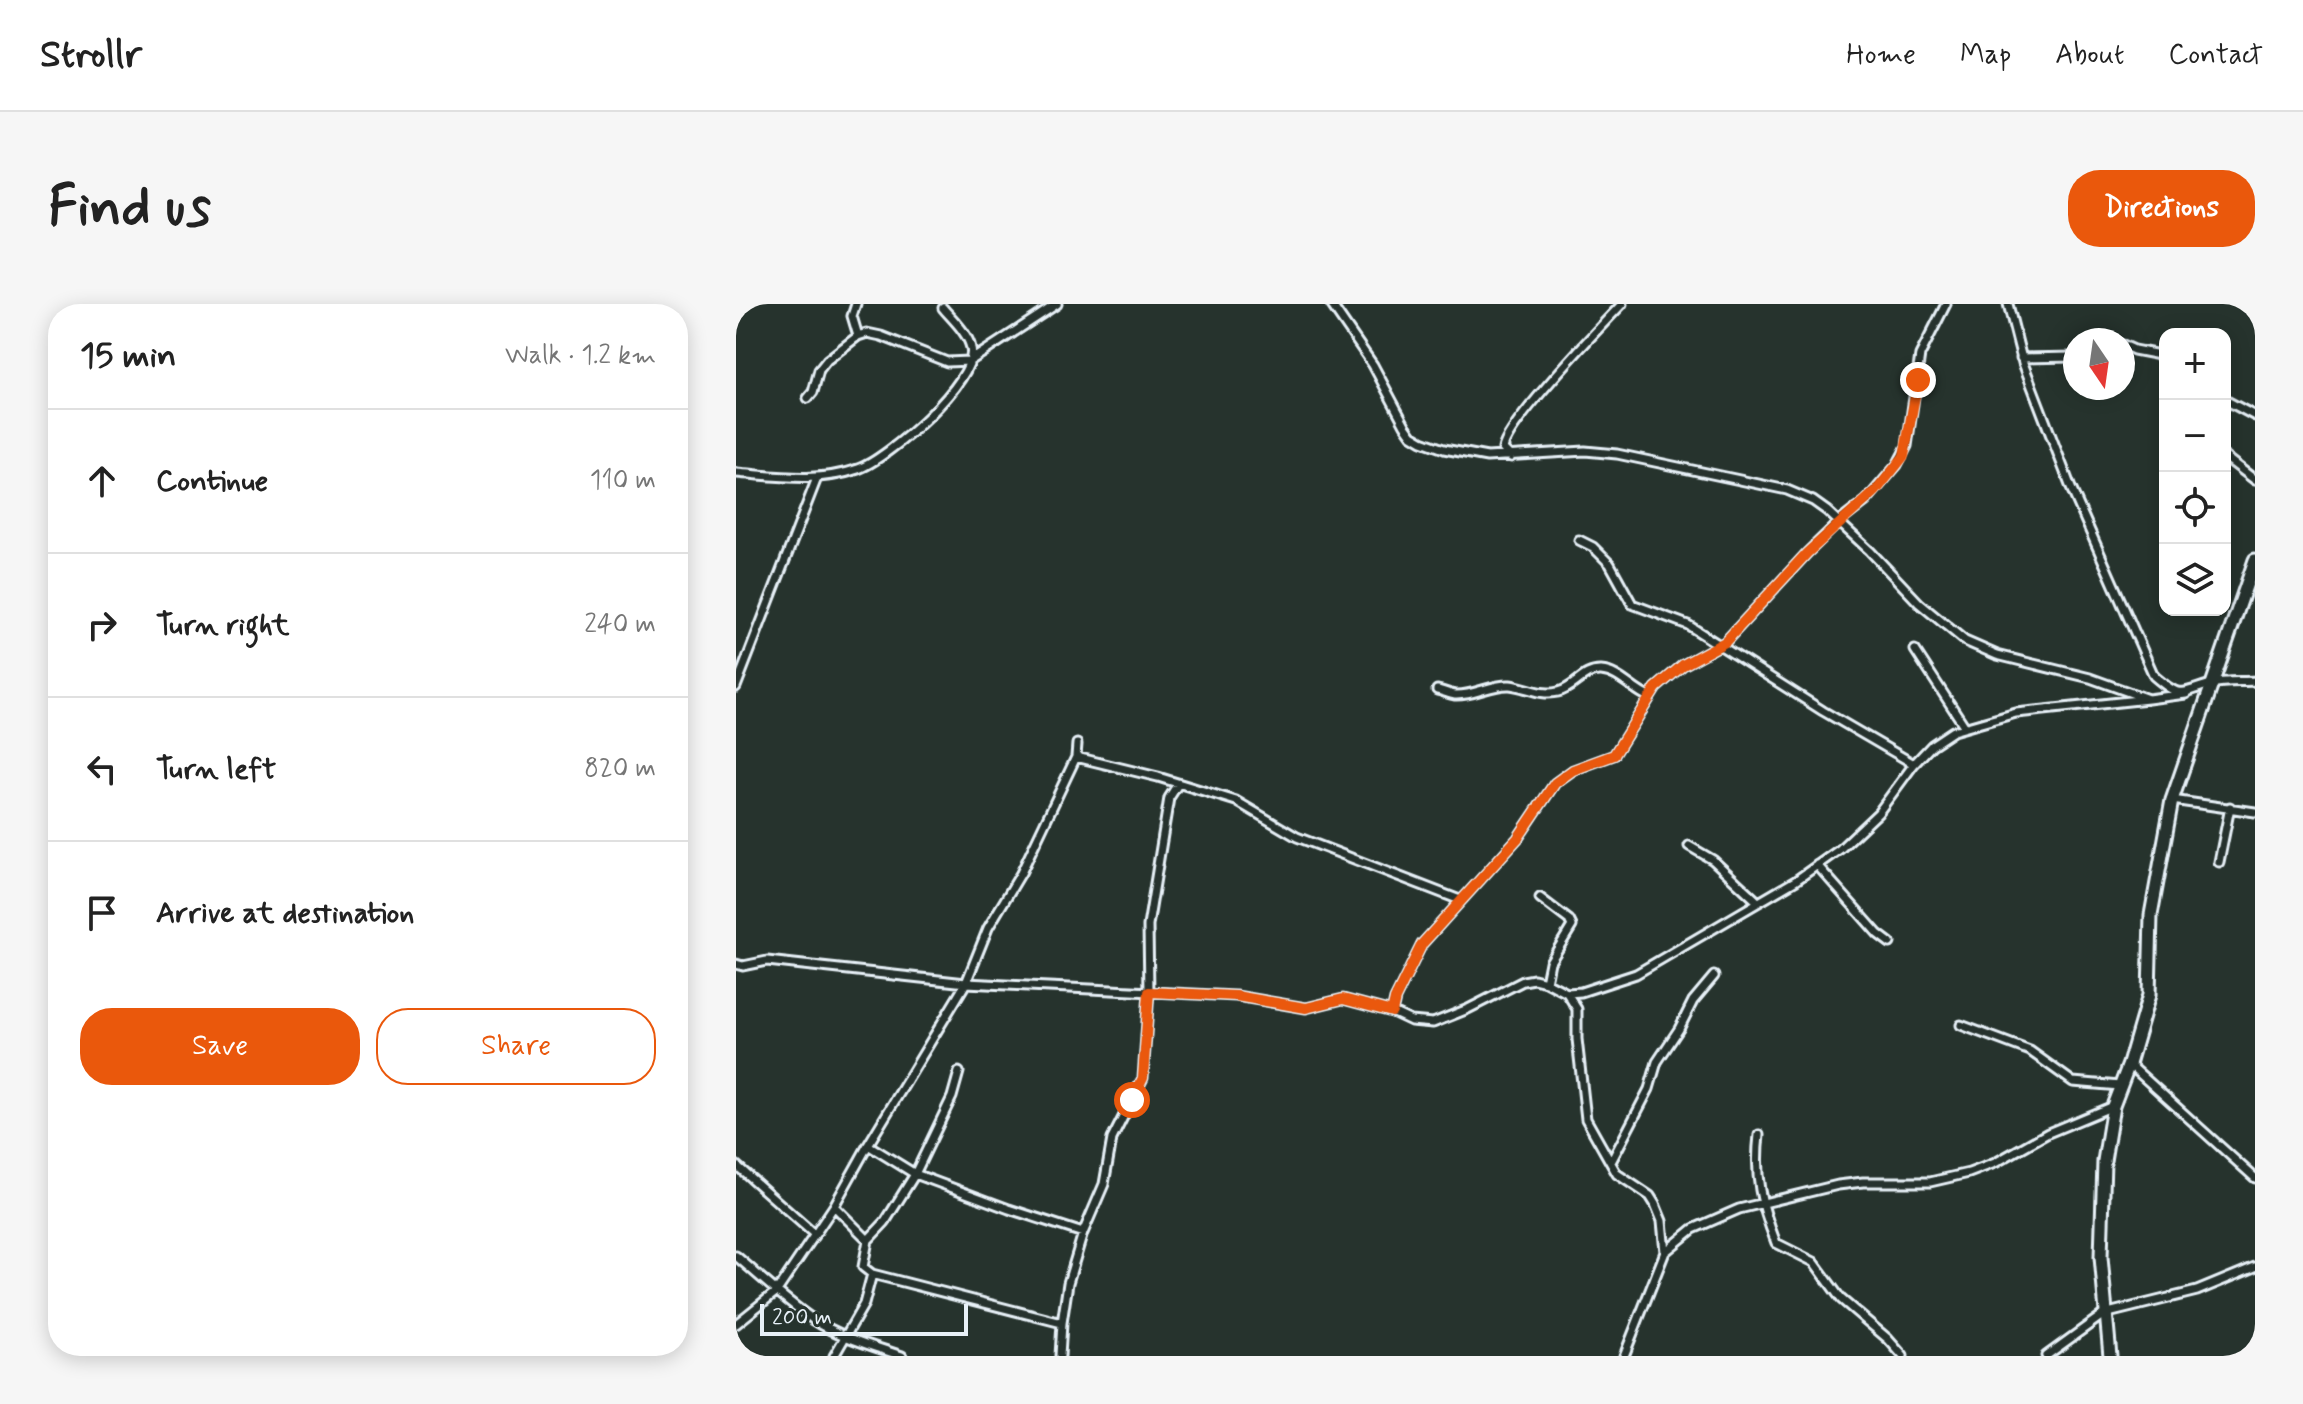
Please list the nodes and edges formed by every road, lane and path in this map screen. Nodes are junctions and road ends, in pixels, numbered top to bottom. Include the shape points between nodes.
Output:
1 (856, 304) edge
2 (1057, 304) edge
3 (1331, 304) edge
4 (1946, 304) edge
5 (2008, 304) edge
6 (1620, 305) edge
7 (943, 308) dead end
8 (858, 336) junction
9 (2135, 350) edge
10 (2159, 355) edge
11 (2063, 357) edge
12 (2021, 358) junction
13 (970, 361) junction
14 (808, 398) dead end
15 (2231, 403) edge
16 (2255, 416) edge
17 (1511, 457) junction
18 (2231, 462) edge
19 (736, 473) edge
20 (817, 478) junction
21 (2255, 480) edge
22 (1839, 522) junction
23 (1579, 540) dead end
24 (2255, 560) edge
25 (1720, 645) junction
26 (1915, 650) dead end
27 (2255, 681) edge
28 (2212, 684) junction
29 (736, 687) edge
30 (1437, 690) dead end
31 (2186, 694) junction
32 (1649, 697) junction
33 (2148, 699) junction
34 (1965, 727) junction
35 (1077, 744) dead end
36 (1076, 757) junction
37 (1914, 764) junction
38 (1178, 784) junction
39 (2172, 800) junction
40 (2230, 807) junction
41 (2255, 812) edge
42 (1689, 846) dead end
43 (2219, 862) dead end
44 (1817, 865) junction
45 (1540, 898) dead end
46 (1460, 900) junction
47 (1758, 902) junction
48 (1890, 943) dead end
49 (736, 964) edge
50 (1714, 976) dead end
51 (1546, 982) junction
52 (966, 983) junction
53 (1149, 992) junction
54 (1567, 993) junction
55 (1392, 1012) junction
56 (1961, 1025) dead end
57 (2129, 1064) junction
58 (959, 1072) dead end
59 (2120, 1086) junction
60 (2113, 1106) junction
61 (1759, 1135) dead end
62 (868, 1145) junction
63 (1611, 1162) junction
64 (736, 1165) edge
65 (915, 1174) junction
66 (2255, 1178) edge
67 (1761, 1203) junction
68 (834, 1206) junction
69 (1083, 1233) junction
70 (814, 1234) junction
71 (868, 1240) junction
72 (1665, 1252) junction
73 (736, 1256) edge
74 (2255, 1267) edge
75 (872, 1274) junction
76 (777, 1291) junction
77 (2104, 1314) junction
78 (1062, 1323) junction
79 (736, 1324) edge
80 (847, 1337) junction
81 (834, 1356) edge
82 (902, 1356) edge
83 (1060, 1356) edge
84 (1624, 1356) edge
85 (1903, 1356) edge
86 (2046, 1356) edge
87 (2110, 1356) edge

1 - 8 street via 852,316
2 - 13 street
3 - 17 street via 1412,435 1469,455
4 - 22 street via 1920,355 1904,456 1866,501
5 - 12 street
6 - 17 street via 1504,441 1503,449
7 - 13 street via 972,349
8 - 13 street via 881,336 947,362
8 - 14 street via 827,360
9 - 10 street
11 - 12 street
12 - 31 street via 2142,653 2154,676
13 - 20 street via 938,410 878,460
15 - 16 street
17 - 22 street via 1617,454 1787,490 1813,501
18 - 21 street
19 - 20 street
20 - 29 street
22 - 25 street
22 - 33 street via 1965,641
23 - 25 street via 1610,564 1632,604 1688,625
24 - 28 main road
25 - 32 street via 1683,665
25 - 37 street
26 - 34 street
27 - 28 street
28 - 31 street
28 - 39 main road
30 - 32 street via 1455,695 1511,685 1550,693 1598,671 1612,673
31 - 33 street
32 - 46 street via 1614,755 1562,776 1518,838
33 - 34 street via 2016,713
34 - 37 street via 1932,745
35 - 36 street
36 - 38 street
36 - 52 street via 1021,873 988,928
37 - 44 street via 1878,813
38 - 46 street via 1236,801 1297,837
38 - 53 street via 1169,798 1148,926
39 - 40 street
39 - 57 main road via 2151,915 2149,995
40 - 41 street
40 - 43 street
42 - 47 street via 1713,860
44 - 47 street
44 - 48 street
45 - 51 street via 1572,926 1550,962
46 - 55 street via 1422,944
47 - 54 street via 1636,974
49 - 52 street via 767,961
50 - 63 street via 1657,1062 1649,1089
51 - 54 street
51 - 55 street via 1523,981 1433,1023
52 - 53 street
52 - 62 street
53 - 55 street via 1236,996 1306,1008 1343,999
53 - 69 street via 1143,1078 1112,1139 1104,1184
54 - 63 street via 1577,1009 1586,1119
56 - 59 street via 2030,1051 2073,1082
57 - 59 main road
57 - 66 street
58 - 65 street
59 - 60 main road
60 - 67 street via 1969,1173 1915,1184 1854,1182
60 - 77 main road via 2104,1161
61 - 67 street
62 - 65 street
62 - 68 street
63 - 72 street via 1617,1174 1655,1204
64 - 70 street
65 - 69 street
65 - 71 street
67 - 72 street via 1693,1229
67 - 85 street via 1776,1243 1814,1262 1841,1299
68 - 70 street
68 - 71 street
69 - 78 street
70 - 76 street
71 - 75 street via 863,1267
72 - 84 street
73 - 76 street
74 - 77 street via 2197,1291
75 - 78 street
75 - 80 street
76 - 79 street
76 - 80 street
77 - 86 street
77 - 87 main road
78 - 83 street
80 - 81 street
80 - 82 street

